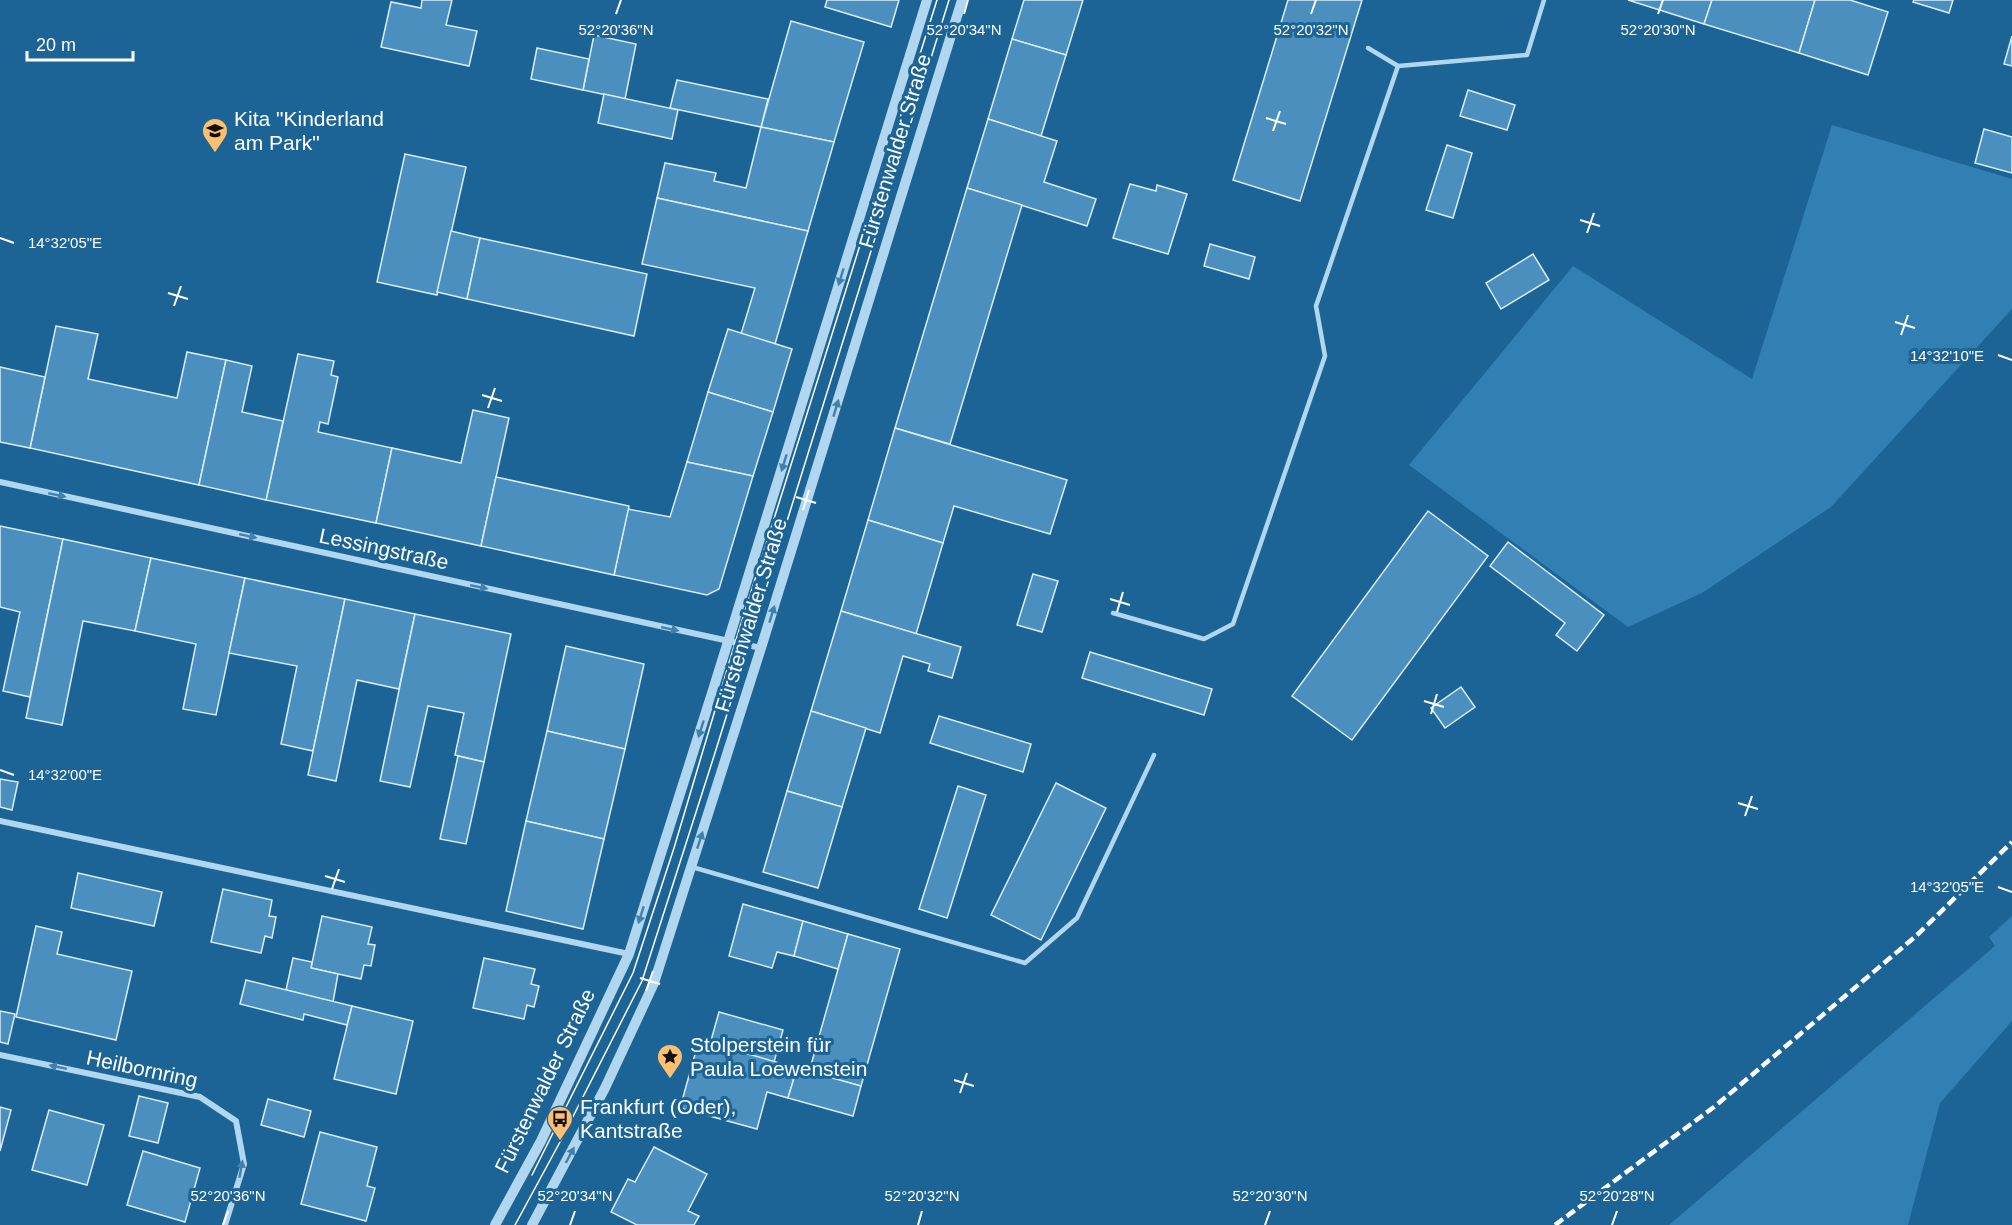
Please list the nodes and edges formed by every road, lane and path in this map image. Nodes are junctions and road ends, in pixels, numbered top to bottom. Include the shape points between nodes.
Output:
1 (927, 0) edge
2 (962, 0) edge
3 (1544, 0) edge
4 (1368, 48) dead end
5 (1398, 66) junction
6 (0, 482) edge
7 (1113, 613) dead end
8 (729, 642) junction
9 (761, 648) junction
10 (1154, 755) dead end
11 (0, 821) edge
12 (692, 867) junction
13 (629, 954) junction
14 (0, 1055) edge
15 (225, 1225) edge
16 (495, 1225) edge
17 (532, 1225) edge

1 -> 8 street, Fürstenwalder Straße
9 -> 2 street, Fürstenwalder Straße
3 - 5 lane via 1527,55
4 - 5 lane
5 - 7 lane via 1316,306 1325,356 1233,624 1204,639
6 -> 8 street, Lessingstraße
8 - 9 street, Lessingstraße
8 -> 13 street, Fürstenwalder Straße
12 -> 9 street, Fürstenwalder Straße
10 - 12 lane via 1077,918 1025,963
11 - 13 street
17 -> 12 street, Fürstenwalder Straße via 605,1088 654,983
13 - 16 street, Fürstenwalder Straße via 541,1141
15 -> 14 street, Heilbornring via 244,1164 236,1121 200,1096

